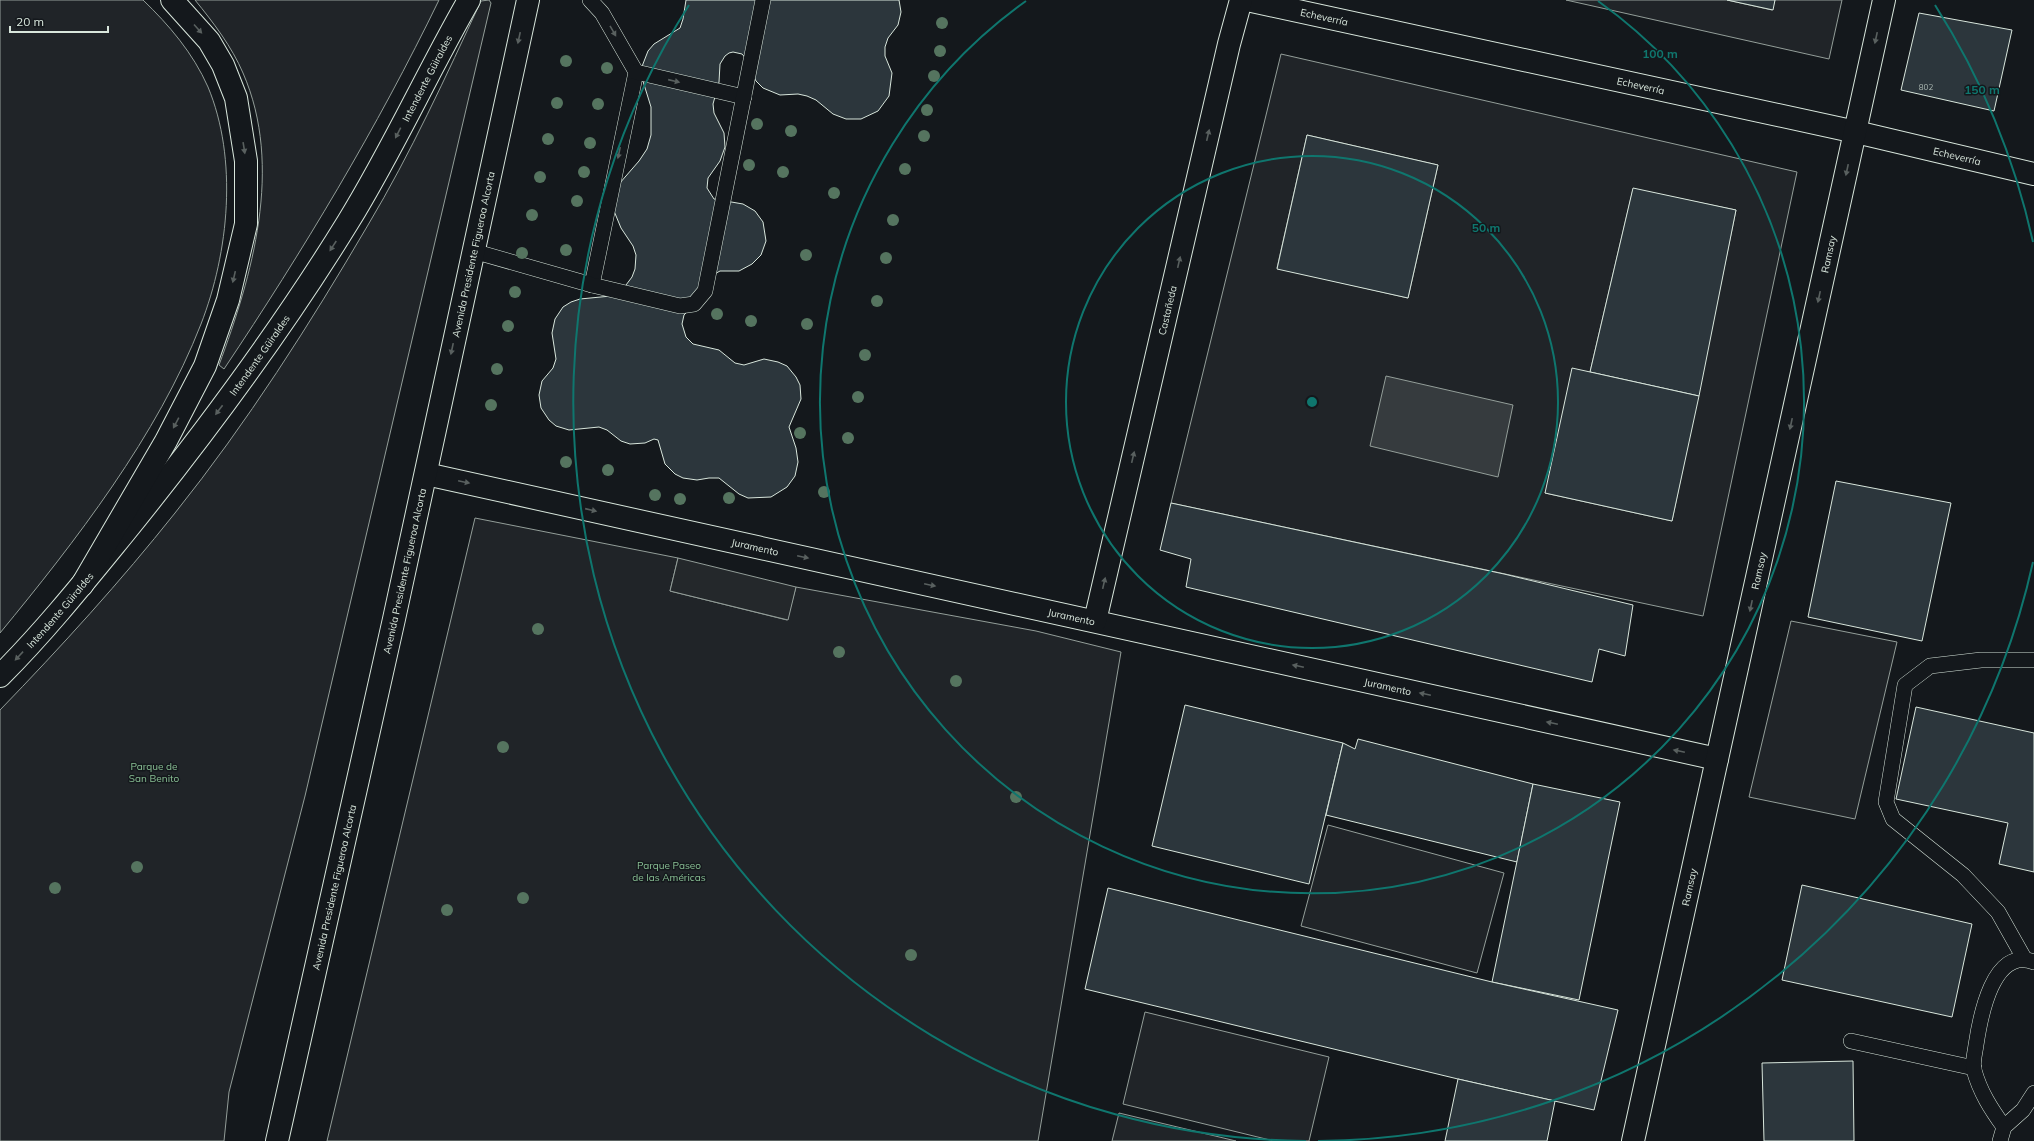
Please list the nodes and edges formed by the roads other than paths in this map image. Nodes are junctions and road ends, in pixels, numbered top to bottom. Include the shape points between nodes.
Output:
1 (172, 0) edge
2 (469, 0) edge
3 (528, 0) edge
4 (590, 0) edge
5 (763, 0) edge
6 (1241, 0) edge
7 (1247, 0) edge
8 (1884, 0) edge
9 (636, 72) junction
10 (744, 97) junction
11 (1856, 132) junction
12 (2034, 174) edge
13 (473, 251) junction
14 (592, 285) junction
15 (426, 474) junction
16 (82, 585) junction
17 (1095, 621) junction
18 (2034, 660) edge
19 (0, 676) edge
20 (1717, 759) junction
21 (2029, 960) edge
22 (1851, 1041) dead end
23 (1974, 1068) junction
24 (2034, 1093) edge
25 (2002, 1134) edge
26 (277, 1141) edge
27 (1633, 1141) edge

1 -> 16 main road via 209,41 223,65 236,98 246,161 246,224 228,300 205,366 166,441
2 -> 16 main road, Intendente Güiraldes via 390,149 348,222 299,298 163,485
3 -> 13 main road, Avenida Presidente Figueroa Alcorta
4 -> 9 lane via 602,13
5 - 10 lane
17 -> 6 main road, Castañeda
7 - 11 main road, Echeverría
8 -> 11 main road, Ramsay
9 -> 10 lane
9 -> 14 lane
10 - 14 lane via 705,291 694,304 680,306
11 - 12 main road, Echeverría
11 -> 20 main road, Ramsay
13 - 14 lane
13 -> 15 main road, Avenida Presidente Figueroa Alcorta
15 -> 17 main road, Juramento
15 - 26 main road, Avenida Presidente Figueroa Alcorta
16 -> 19 main road, Intendente Güiraldes
20 -> 17 main road, Juramento
18 - 21 lane via 1981,660 1930,666 1904,685 1886,802 1892,819 1963,875 1998,912
20 - 27 main road, Ramsay
21 - 23 lane via 2014,961 2005,967 1990,987 1979,1020
22 - 23 lane
23 - 25 lane via 1985,1100
24 - 25 lane via 2024,1110

